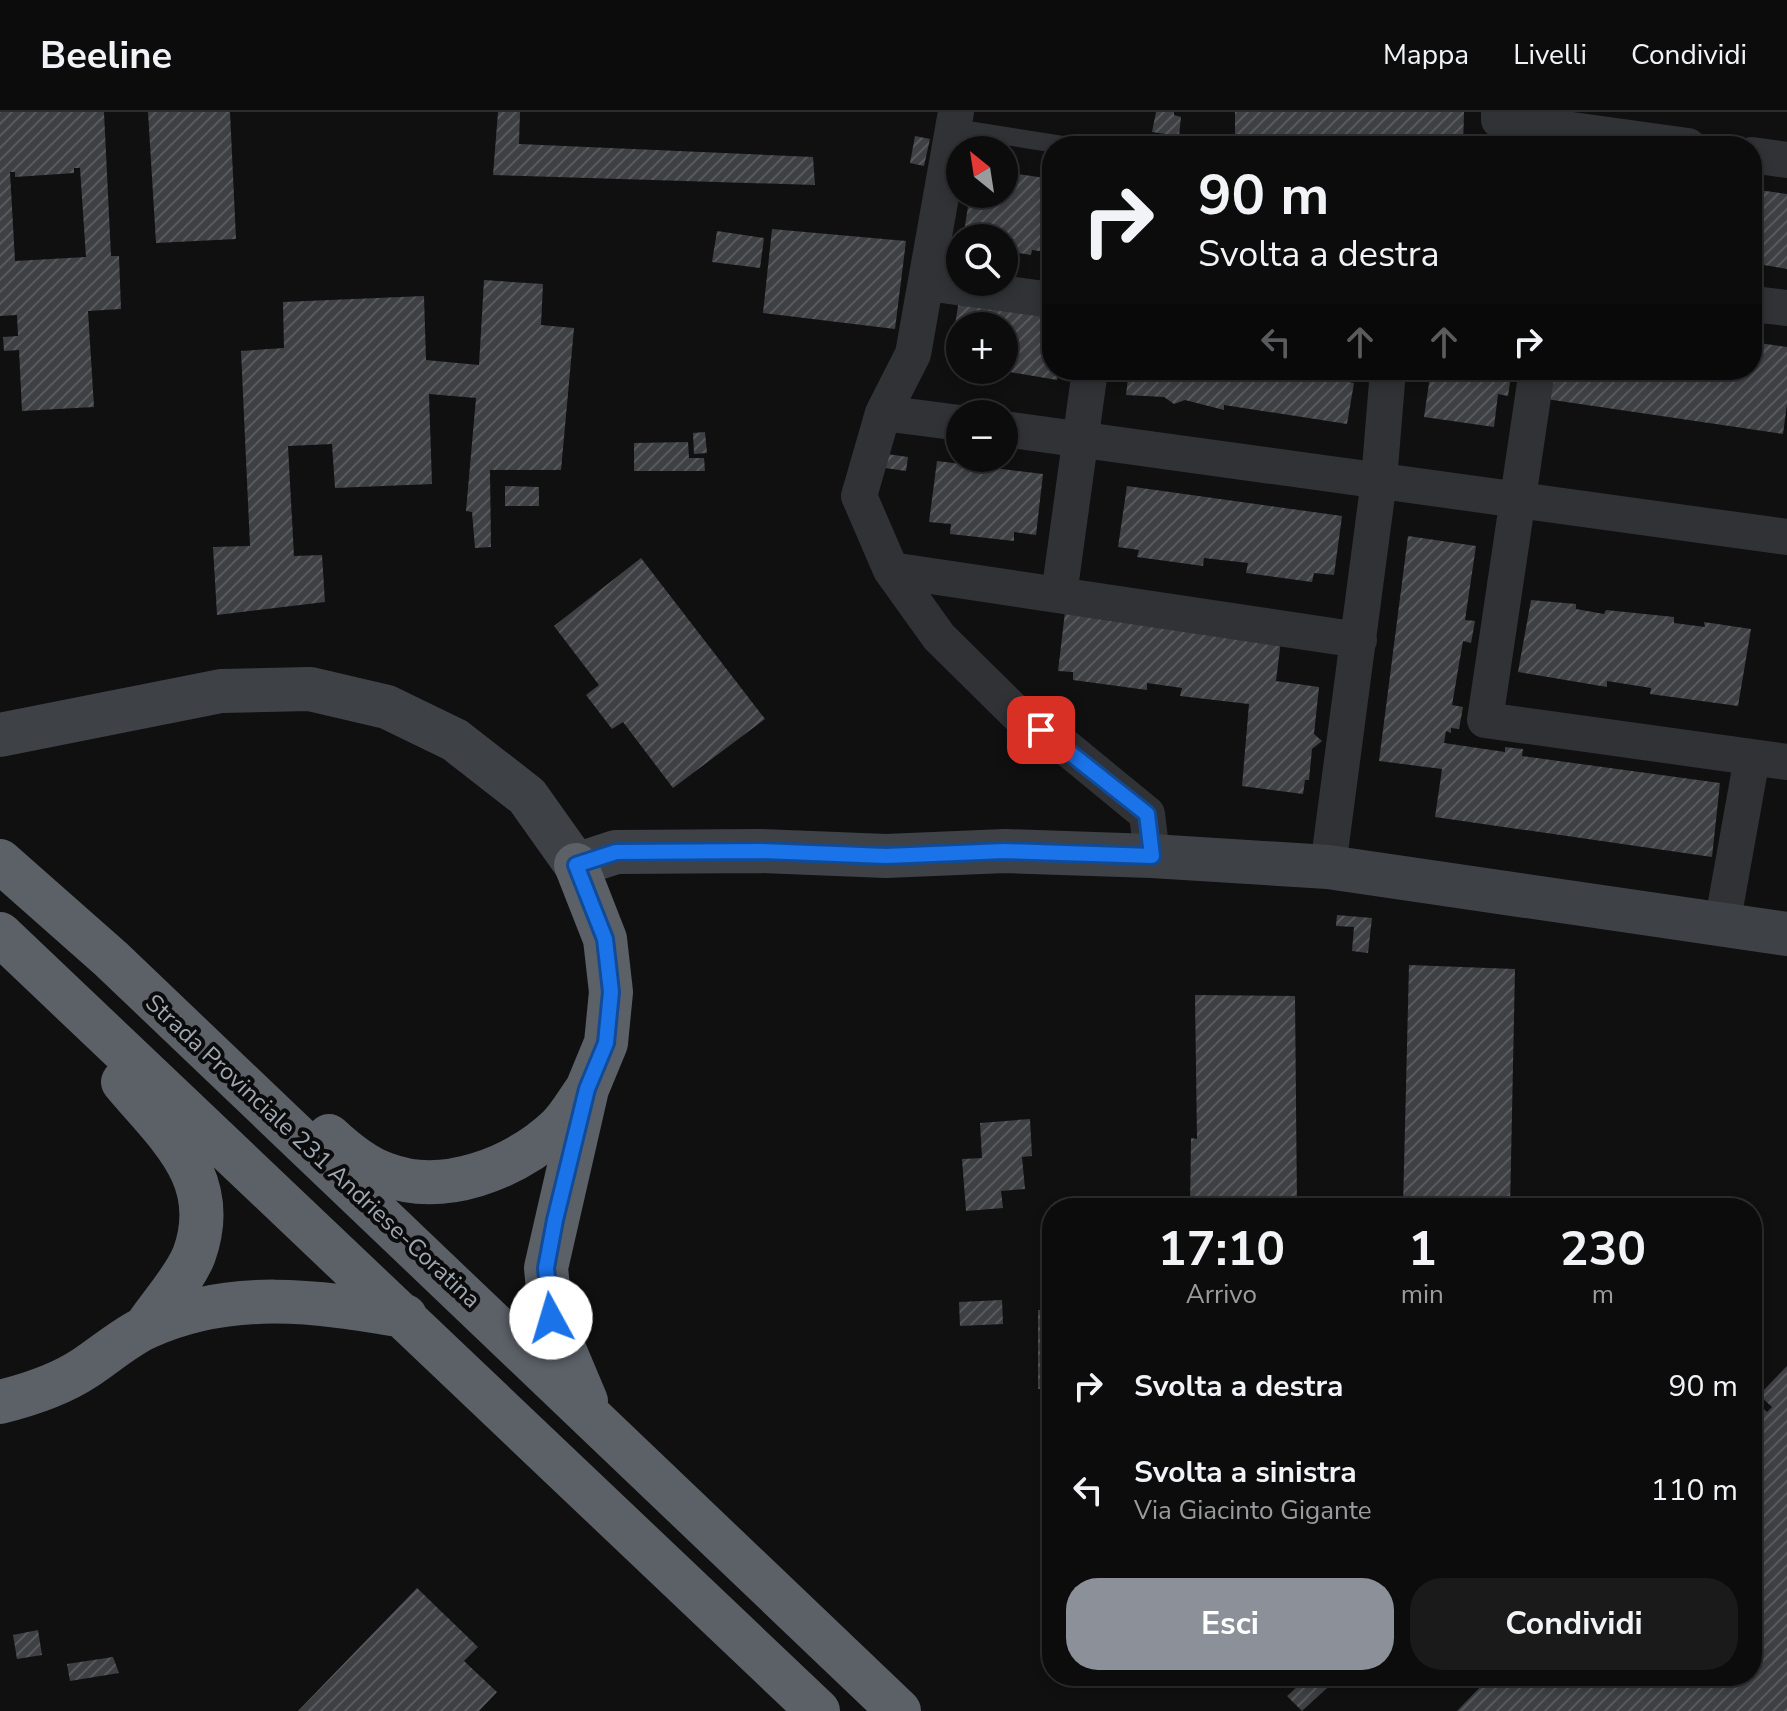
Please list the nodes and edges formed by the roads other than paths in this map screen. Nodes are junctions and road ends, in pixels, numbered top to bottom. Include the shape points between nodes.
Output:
1 (1499, 112) edge
2 (956, 120) edge
3 (1615, 136) edge
4 (1042, 140) edge
5 (1762, 156) edge
6 (1787, 160) edge
7 (927, 283) junction
8 (1042, 299) edge
9 (1762, 305) edge
10 (1787, 308) edge
11 (1089, 380) edge
12 (1387, 380) edge
13 (1536, 380) edge
14 (883, 413) junction
15 (946, 421) edge
16 (1018, 431) edge
17 (1082, 440) junction
18 (1379, 480) junction
19 (1518, 499) junction
20 (1787, 537) edge
21 (891, 570) junction
22 (1059, 595) junction
23 (1359, 640) junction
24 (0, 735) edge
25 (1770, 760) edge
26 (1152, 856) junction
27 (0, 861) edge
28 (576, 865) junction
29 (1328, 867) junction
30 (1722, 925) junction
31 (0, 934) edge
32 (1787, 934) edge
33 (111, 959) junction
34 (98, 1026) junction
35 (587, 1089) junction
36 (405, 1316) junction
37 (145, 1328) junction
38 (0, 1402) edge
39 (591, 1414) junction
40 (818, 1711) edge
41 (899, 1711) edge

1 - 3 street via 1499,120
2 - 4 lane
2 - 7 street
5 - 6 street
7 - 8 street
7 - 14 street via 913,354
9 - 10 street
11 - 17 street
12 - 18 street
13 - 19 street
14 - 15 street
14 - 21 street via 859,496
16 - 17 street
17 - 18 street
17 - 22 street
18 - 19 street
18 - 23 street
19 - 20 street
19 - 25 street via 1485,720
21 - 22 street
21 - 26 street via 939,637 1018,715 1147,814
22 - 23 street
23 - 29 street
24 - 28 street via 221,691 310,689 387,707 455,740 527,796
25 - 30 street
26 - 28 street via 616,852
26 - 29 street
27 - 33 highway, Strada Provinciale 231 Andriese-Coratina
28 - 35 highway via 605,939 611,992 606,1043
29 - 30 street
30 - 32 street
31 - 34 highway
33 - 35 highway via 145,968 342,1148 386,1175 432,1181 479,1175 522,1156 559,1127
33 - 39 highway, Strada Provinciale 231 Andriese-Coratina
34 - 36 highway
34 - 37 highway via 104,1059 186,1158 201,1194 203,1210 193,1256
35 - 39 highway via 546,1268 551,1318
36 - 37 highway via 274,1299 221,1303
36 - 40 highway
37 - 38 highway via 82,1371
39 - 41 highway, Strada Provinciale 231 Andriese-Coratina

